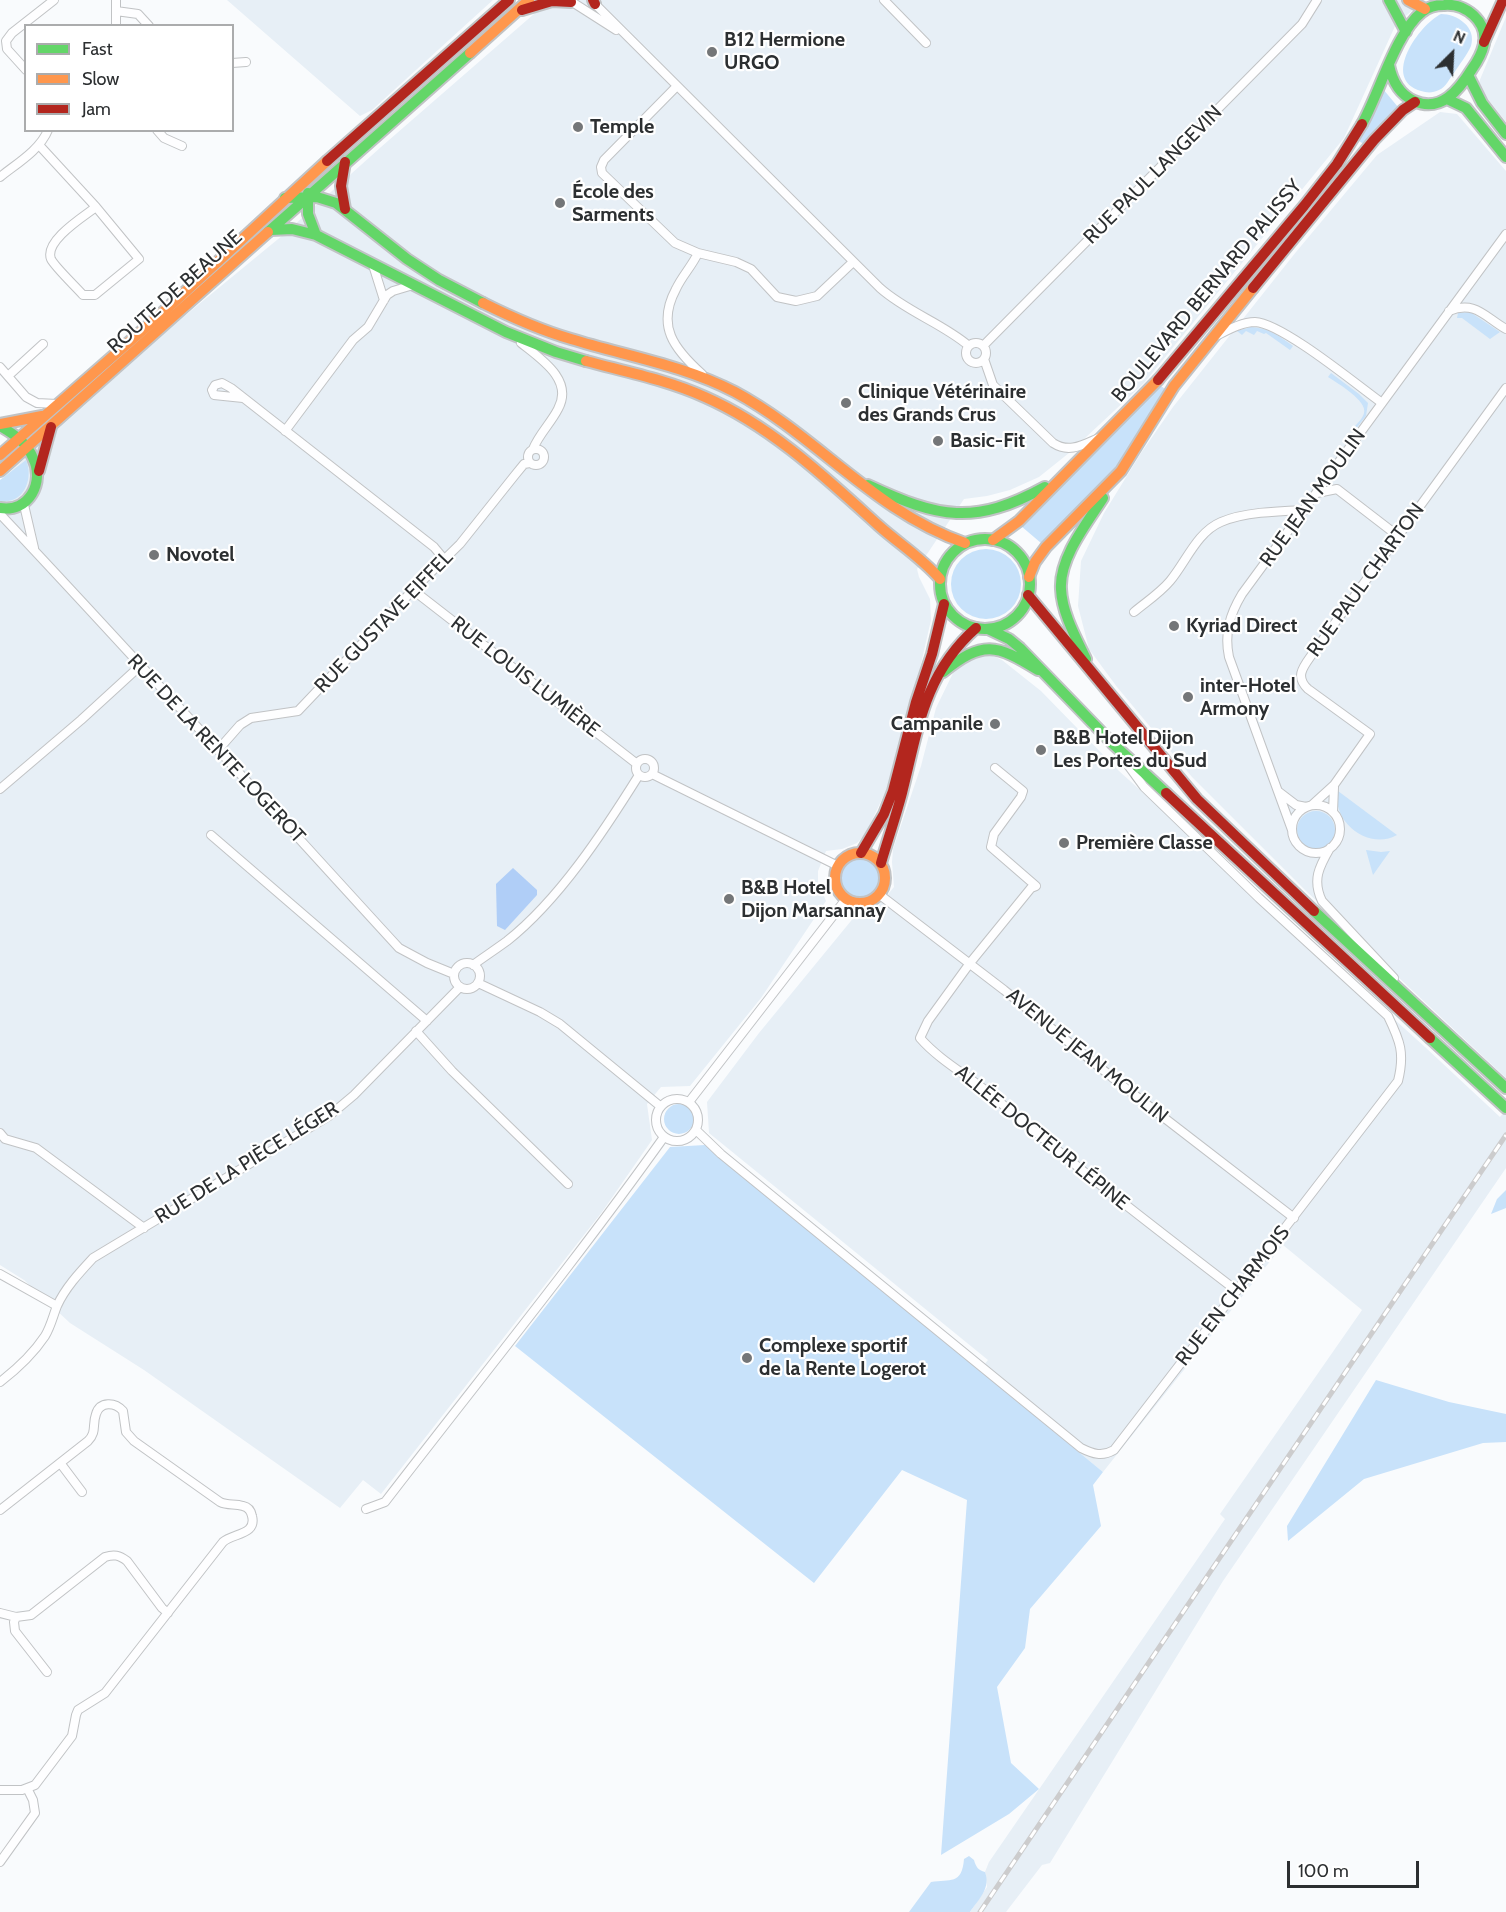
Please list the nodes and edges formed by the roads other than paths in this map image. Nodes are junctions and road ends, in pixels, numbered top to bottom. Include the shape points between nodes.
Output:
1 (54, 0) edge
2 (116, 0) edge
3 (508, 0) edge
4 (530, 0) edge
5 (884, 0) edge
6 (1317, 0) edge
7 (1389, 0) edge
8 (1408, 0) edge
9 (1503, 0) edge
10 (570, 1) edge
11 (593, 1) edge
12 (1463, 2) edge
13 (1425, 9) junction
14 (116, 11) junction
15 (516, 12) junction
16 (116, 24) edge
17 (148, 24) edge
18 (1406, 32) junction
19 (625, 36) junction
20 (926, 42) dead end
21 (1484, 43) junction
22 (246, 62) dead end
23 (234, 63) edge
24 (1389, 65) junction
25 (24, 68) edge
26 (1468, 75) junction
27 (677, 86) junction
28 (1447, 99) junction
29 (1414, 102) junction
30 (1504, 126) edge
31 (47, 132) edge
32 (160, 132) edge
33 (39, 145) junction
34 (182, 146) dead end
35 (1506, 157) edge
36 (345, 162) junction
37 (1, 176) edge
38 (310, 176) junction
39 (307, 197) junction
40 (285, 198) junction
41 (96, 207) junction
42 (345, 209) junction
43 (271, 230) junction
44 (1506, 234) edge
45 (316, 235) junction
46 (698, 253) junction
47 (853, 262) junction
48 (373, 265) junction
49 (413, 285) junction
50 (384, 300) junction
51 (1449, 311) junction
52 (1506, 329) edge
53 (513, 336) junction
54 (1212, 338) junction
55 (43, 344) dead end
56 (983, 345) junction
57 (969, 346) junction
58 (984, 359) junction
59 (0, 367) edge
60 (8, 376) junction
61 (707, 379) junction
62 (1506, 388) edge
63 (243, 398) dead end
64 (57, 404) junction
65 (1382, 404) junction
66 (46, 414) junction
67 (0, 425) edge
68 (52, 425) junction
69 (285, 431) junction
70 (1107, 434) junction
71 (19, 438) junction
72 (27, 447) junction
73 (533, 449) junction
74 (0, 454) edge
75 (530, 463) junction
76 (1334, 468) junction
77 (0, 471) edge
78 (1121, 471) junction
79 (38, 475) junction
80 (1059, 479) junction
81 (860, 481) junction
82 (1337, 489) junction
83 (1316, 493) junction
84 (24, 505) junction
85 (0, 508) edge
86 (1305, 510) junction
87 (0, 514) edge
88 (1398, 536) junction
89 (993, 540) junction
90 (965, 543) junction
91 (35, 549) junction
92 (444, 559) junction
93 (1029, 577) junction
94 (940, 579) junction
95 (413, 590) junction
96 (1028, 595) junction
97 (944, 604) junction
98 (1134, 612) dead end
99 (975, 628) junction
100 (988, 629) junction
101 (140, 666) junction
102 (936, 678) junction
103 (1050, 678) junction
104 (1106, 689) junction
105 (1112, 742) junction
106 (218, 750) junction
107 (637, 764) junction
108 (995, 768) dead end
109 (652, 774) junction
110 (639, 775) junction
111 (1334, 785) junction
112 (0, 789) edge
113 (1278, 790) junction
114 (1309, 806) junction
115 (1333, 812) junction
116 (1292, 830) junction
117 (211, 835) dead end
118 (1330, 848) junction
119 (861, 853) junction
120 (881, 863) junction
121 (838, 866) junction
122 (880, 895) junction
123 (846, 899) junction
124 (970, 963) junction
125 (473, 965) junction
126 (454, 974) junction
127 (478, 983) junction
128 (460, 987) junction
129 (1413, 1003) junction
130 (427, 1021) junction
131 (416, 1031) junction
132 (1506, 1088) edge
133 (689, 1102) junction
134 (660, 1106) junction
135 (1504, 1106) edge
136 (696, 1130) junction
137 (0, 1133) edge
138 (664, 1137) junction
139 (568, 1184) dead end
140 (1294, 1218) junction
141 (144, 1228) junction
142 (0, 1274) edge
143 (1237, 1291) junction
144 (57, 1306) junction
145 (0, 1382) edge
146 (60, 1464) junction
147 (82, 1492) dead end
148 (366, 1509) dead end
149 (0, 1510) edge
150 (0, 1613) edge
151 (168, 1613) junction
152 (16, 1617) junction
153 (47, 1672) dead end
154 (27, 1788) junction
155 (0, 1790) edge
156 (0, 1862) edge

1 - 25 street via 6,40 7,49
2 - 14 street
3 - 38 main road, ROUTE DE BEAUNE
4 - 15 main road, ROUTE DE BEAUNE
5 - 20 street
6 - 56 street, RUE PAUL LANGEVIN via 1302,24
7 - 18 main road
8 - 13 main road
9 - 21 main road
10 - 15 main road via 552,1
10 - 19 street
11 - 19 street
12 - 13 main road
12 - 21 main road via 1478,19
13 - 18 main road
14 - 16 street
14 - 17 street via 138,14
15 - 36 main road, ROUTE DE BEAUNE
18 - 24 main road
19 - 27 street
21 - 26 main road
22 - 23 street
24 - 29 main road via 1398,90
24 - 70 main road, BOULEVARD BERNARD PALISSY via 1358,133 1333,168 1173,366
26 - 28 main road
26 - 30 main road via 1482,103
27 - 46 street via 604,160 602,174 675,243
27 - 47 street
28 - 29 main road via 1436,104
28 - 35 main road via 1466,108
29 - 54 main road, BOULEVARD BERNARD PALISSY via 1374,140
31 - 33 street
32 - 34 street
33 - 37 street
33 - 41 street
36 - 39 main road, ROUTE DE BEAUNE
36 - 42 main road via 341,186
38 - 39 main road
38 - 40 main road, ROUTE DE BEAUNE
39 - 40 main road
39 - 42 main road via 327,198
39 - 43 main road, ROUTE DE BEAUNE
39 - 45 main road via 306,210
40 - 64 main road, ROUTE DE BEAUNE via 160,315
41 - 41 street via 139,260 95,295 83,295 51,259 51,247
42 - 61 main road via 410,261 517,319 548,332 644,357
43 - 45 main road via 292,229
43 - 68 main road, ROUTE DE BEAUNE
44 - 51 street, RUE JEAN MOULIN
45 - 48 main road
46 - 47 street via 751,268 777,297 796,301 817,296
46 - 61 street via 667,311 670,337 683,357
47 - 57 street via 894,300
48 - 49 main road
48 - 50 street
49 - 50 street via 393,291
49 - 53 main road
50 - 69 street via 368,327 353,340
51 - 52 street via 1462,306 1472,308
51 - 65 street, RUE JEAN MOULIN
53 - 73 street via 548,365 563,388 558,410
53 - 94 main road via 564,355 676,385 751,421 803,457
54 - 65 street via 1242,324 1271,326
54 - 78 main road, BOULEVARD BERNARD PALISSY via 1174,386
55 - 60 street
56 - 57 street
56 - 58 street
57 - 58 street via 966,354 971,362
58 - 70 street via 993,385 1053,443 1071,448
59 - 60 street
60 - 64 street via 26,397 38,403
61 - 81 main road via 781,420
62 - 88 street, RUE PAUL CHARTON
63 - 69 street
64 - 66 main road, ROUTE DE BEAUNE
65 - 76 street, RUE JEAN MOULIN
66 - 67 main road
66 - 71 main road, ROUTE DE BEAUNE
67 - 71 main road
68 - 72 main road, ROUTE DE BEAUNE
68 - 79 main road
69 - 92 street via 434,547
70 - 80 main road, BOULEVARD BERNARD PALISSY
71 - 72 main road
71 - 74 main road, ROUTE DE BEAUNE
72 - 77 main road, ROUTE DE BEAUNE
72 - 79 main road
73 - 75 street via 528,454
73 - 75 street via 544,456 537,465
75 - 92 street, RUE GUSTAVE EIFFEL via 524,464
76 - 82 street
76 - 83 street, RUE JEAN MOULIN
78 - 93 main road, BOULEVARD BERNARD PALISSY via 1046,547
78 - 104 main road via 1076,539 1061,577 1062,598 1078,645
79 - 84 main road via 35,492
80 - 81 main road via 1000,509 952,514 914,505
80 - 89 main road, BOULEVARD BERNARD PALISSY via 1015,526
81 - 90 main road via 902,513
82 - 83 street
82 - 88 street
83 - 86 street, RUE JEAN MOULIN
84 - 85 main road
84 - 91 street, RUE DE LA RENTE LOGEROT
86 - 98 street via 1219,522 1209,529 1169,582
86 - 113 street, RUE JEAN MOULIN via 1242,594 1227,630 1229,657
87 - 91 street, RUE DE LA RENTE LOGEROT
88 - 111 street, RUE PAUL CHARTON via 1300,672 1308,689 1371,734
89 - 90 main road
89 - 93 main road via 1017,553
90 - 94 main road via 948,558
91 - 101 street, RUE DE LA RENTE LOGEROT
92 - 95 street, RUE GUSTAVE EIFFEL
93 - 96 main road
94 - 97 main road
95 - 106 street, RUE GUSTAVE EIFFEL via 298,711 251,718
95 - 107 street, RUE LOUIS LUMIÈRE
96 - 100 main road via 1018,615
96 - 104 main road
97 - 99 main road via 952,615
97 - 119 main road via 893,791
99 - 100 main road
99 - 102 main road via 956,647
100 - 103 main road via 1008,639
101 - 106 street, RUE DE LA RENTE LOGEROT
101 - 112 street
102 - 103 main road via 961,657 979,649 998,650
102 - 120 main road
103 - 105 main road
104 - 129 main road via 1203,805
105 - 135 main road
105 - 140 street, RUE EN CHARMOIS via 1144,787 1388,1016 1400,1041 1398,1081
106 - 126 street, RUE DE LA RENTE LOGEROT via 399,948
107 - 109 street via 648,760 654,768
107 - 110 street
108 - 124 street via 1023,791 994,834 992,847 1036,886
109 - 110 street
109 - 121 street
110 - 125 street via 596,843 550,898 507,941
111 - 114 street, RUE PAUL CHARTON
111 - 115 street
113 - 114 street via 1296,805
113 - 116 street, RUE JEAN MOULIN
114 - 115 street via 1327,807
114 - 116 street via 1295,816
115 - 118 street via 1340,831
116 - 118 street via 1303,849 1318,853
117 - 130 street
118 - 129 street via 1315,879 1322,901
119 - 120 main road
119 - 121 main road via 848,856
120 - 122 main road via 885,884
121 - 123 main road via 837,890
122 - 123 main road via 871,902 858,904
122 - 124 street, AVENUE JEAN MOULIN
123 - 133 street
124 - 140 street, AVENUE JEAN MOULIN
124 - 143 street, ALLÉE DOCTEUR LÉPINE via 920,1038 1115,1198
125 - 126 street via 461,964
125 - 127 street via 480,975
126 - 128 street
127 - 128 street via 472,988
127 - 134 street via 560,1024
128 - 130 street, RUE DE LA PIÈCE LÉGER
129 - 132 main road
130 - 131 street, RUE DE LA PIÈCE LÉGER
131 - 139 street
131 - 141 street, RUE DE LA PIÈCE LÉGER via 329,1116
133 - 134 street via 671,1099
133 - 136 street via 698,1117
134 - 138 street via 656,1125
136 - 138 street via 682,1141
136 - 143 street, RUE EN CHARMOIS via 1092,1454 1114,1450
137 - 141 street via 5,1139 36,1148
138 - 148 street via 385,1502
140 - 143 street, RUE EN CHARMOIS
141 - 144 street, RUE DE LA PIÈCE LÉGER via 93,1258
142 - 144 street
144 - 145 street, RUE DE LA PIÈCE LÉGER via 32,1354
146 - 147 street
146 - 149 street
146 - 151 street via 93,1436 99,1409 115,1404 123,1411 126,1432 134,1441 220,1502 242,1505 251,1513 250,1528 224,1542
150 - 152 street
151 - 152 street via 127,1561 112,1555 31,1615
151 - 154 street via 105,1694 78,1710 72,1736 35,1785
152 - 153 street via 15,1631
154 - 155 street
154 - 156 street via 35,1813

